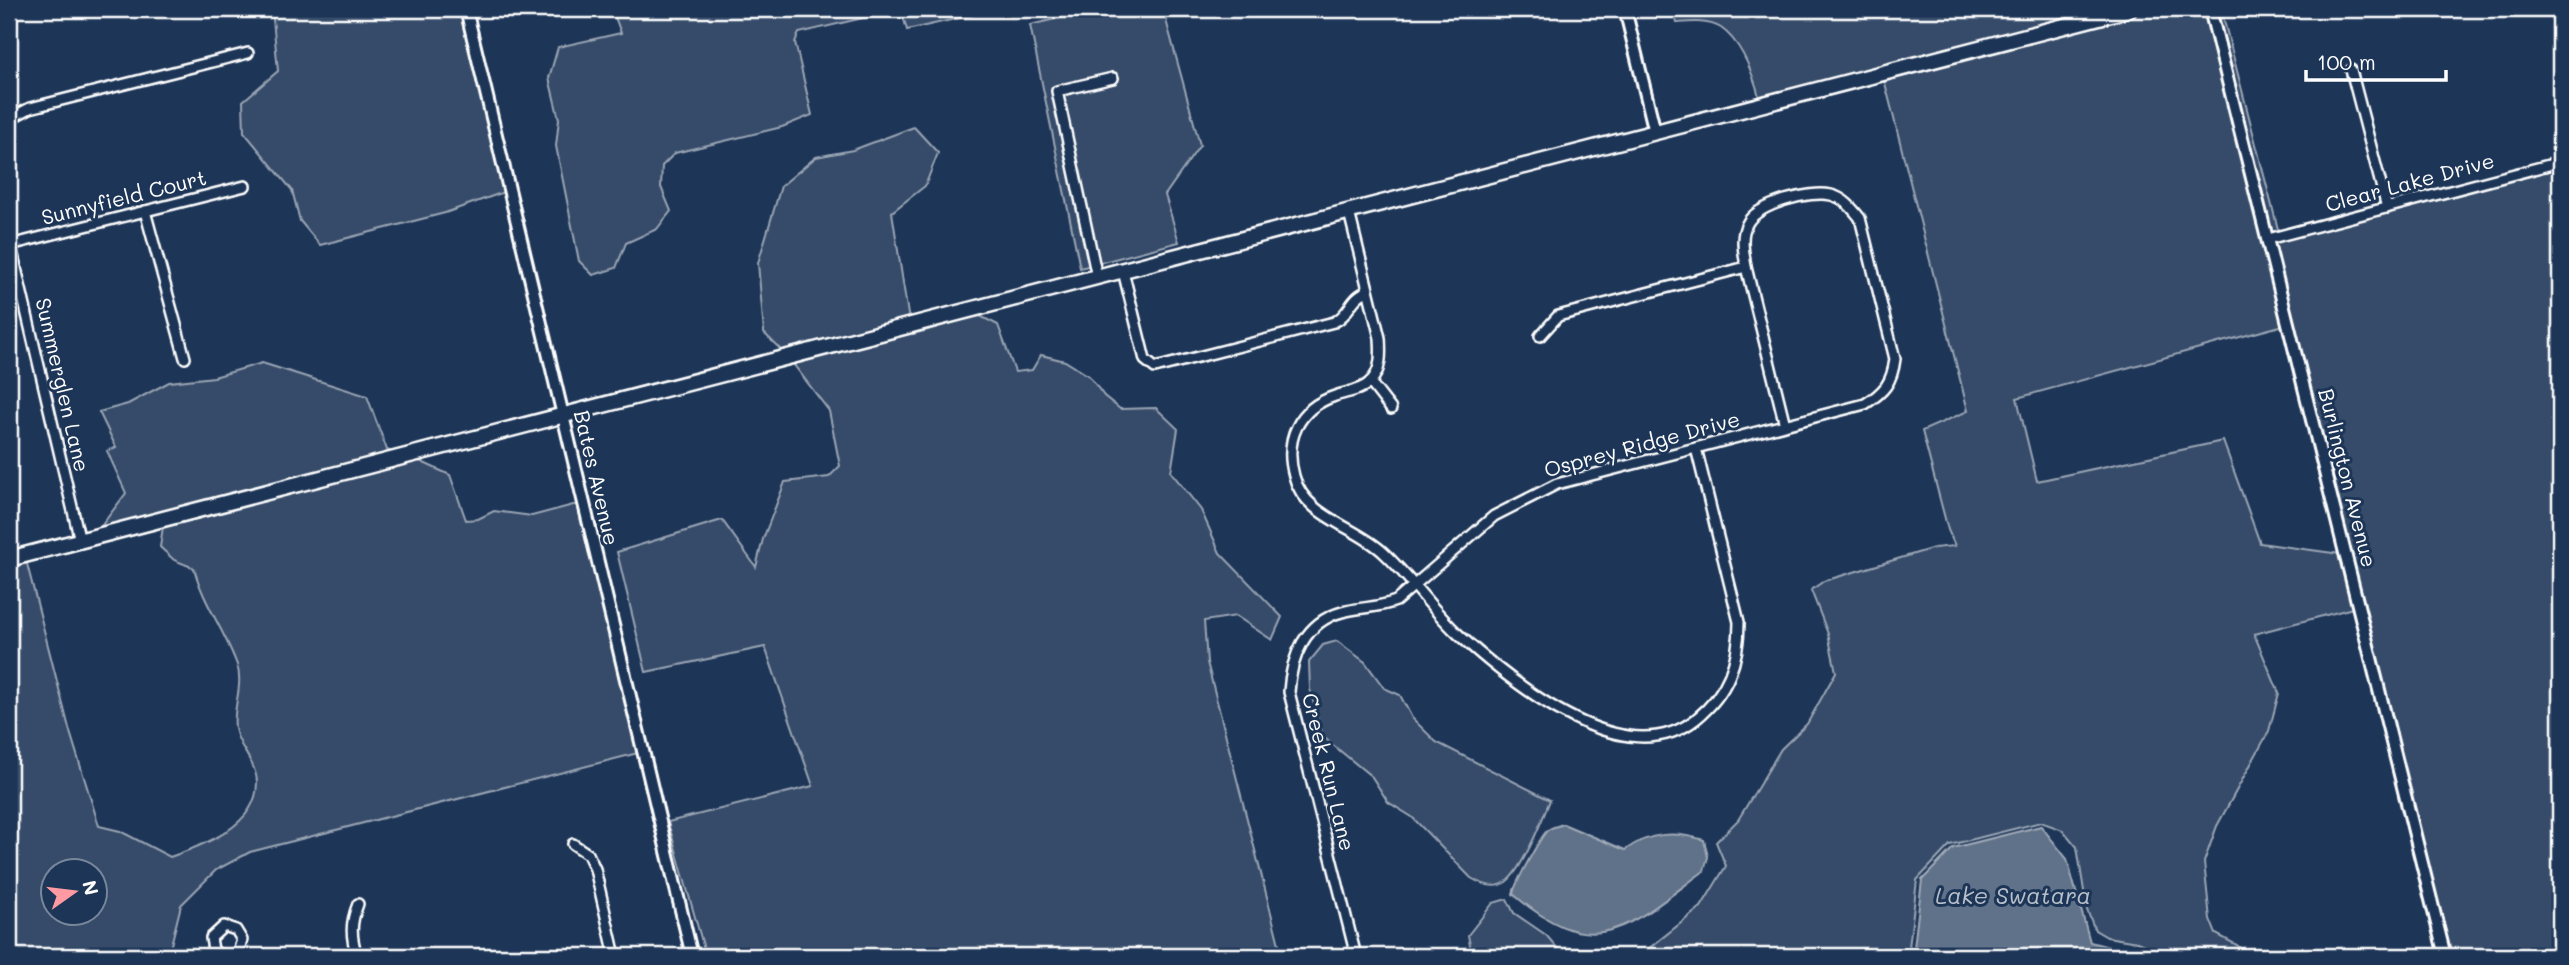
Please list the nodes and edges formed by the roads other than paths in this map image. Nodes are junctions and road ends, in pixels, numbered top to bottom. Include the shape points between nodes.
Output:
1 (466, 9) edge
2 (1625, 9) edge
3 (2130, 9) edge
4 (2210, 9) edge
5 (2557, 16) dead end
6 (2560, 28) edge
7 (248, 53) dead end
8 (2351, 71) dead end
9 (1113, 78) dead end
10 (9, 119) edge
11 (1655, 132) junction
12 (2560, 162) edge
13 (245, 186) dead end
14 (2387, 208) junction
15 (145, 211) junction
16 (1349, 212) junction
17 (2269, 239) junction
18 (10, 241) edge
19 (1746, 267) junction
20 (1123, 271) junction
21 (1097, 277) junction
22 (1368, 291) junction
23 (1540, 336) dead end
24 (185, 358) dead end
25 (1370, 382) junction
26 (1391, 409) dead end
27 (562, 417) junction
28 (1785, 425) junction
29 (1696, 448) junction
30 (80, 541) junction
31 (9, 559) edge
32 (1414, 588) junction
33 (573, 844) dead end
34 (358, 904) dead end
35 (221, 956) edge
36 (232, 956) edge
37 (357, 956) edge
38 (615, 956) edge
39 (692, 956) edge
40 (1356, 956) edge
41 (2445, 956) edge

1 - 27 street, Bates Avenue
2 - 11 street
3 - 11 main road
4 - 17 street, Burlington Avenue
5 - 6 street
7 - 10 street via 30,108
8 - 14 street
9 - 21 street via 1057,91
11 - 16 main road
12 - 14 street, Clear Lake Drive
13 - 15 street, Sunnyfield Court
14 - 17 street, Clear Lake Drive
15 - 18 street, Sunnyfield Court
15 - 24 street
16 - 20 main road
16 - 22 street
17 - 41 street, Burlington Avenue
18 - 30 street, Summerglen Lane
19 - 23 street via 1558,316
19 - 28 street, Osprey Ridge Drive
19 - 28 street, Osprey Ridge Drive via 1743,242 1747,223 1760,209 1814,192 1849,204 1860,218 1895,359 1893,378 1882,393 1865,404
20 - 21 main road
20 - 22 street via 1145,360 1154,368 1337,321 1354,298
21 - 27 main road
22 - 25 street via 1381,355
25 - 26 street
25 - 32 street via 1313,407 1291,438 1290,460 1304,497 1318,511 1371,541
27 - 30 main road
27 - 39 street, Bates Avenue
28 - 29 street, Osprey Ridge Drive
29 - 32 street, Osprey Ridge Drive via 1557,484 1526,497 1494,516
29 - 32 street via 1740,622 1740,649 1715,703 1670,733 1620,736 1580,721 1516,682 1458,634
30 - 31 main road
32 - 40 street, Creek Run Lane via 1383,607 1342,612 1319,622 1300,643 1290,665 1289,692
33 - 38 street via 588,854 595,869
34 - 37 street via 351,936
35 - 36 street via 213,950 211,938 224,926 236,930 242,940

